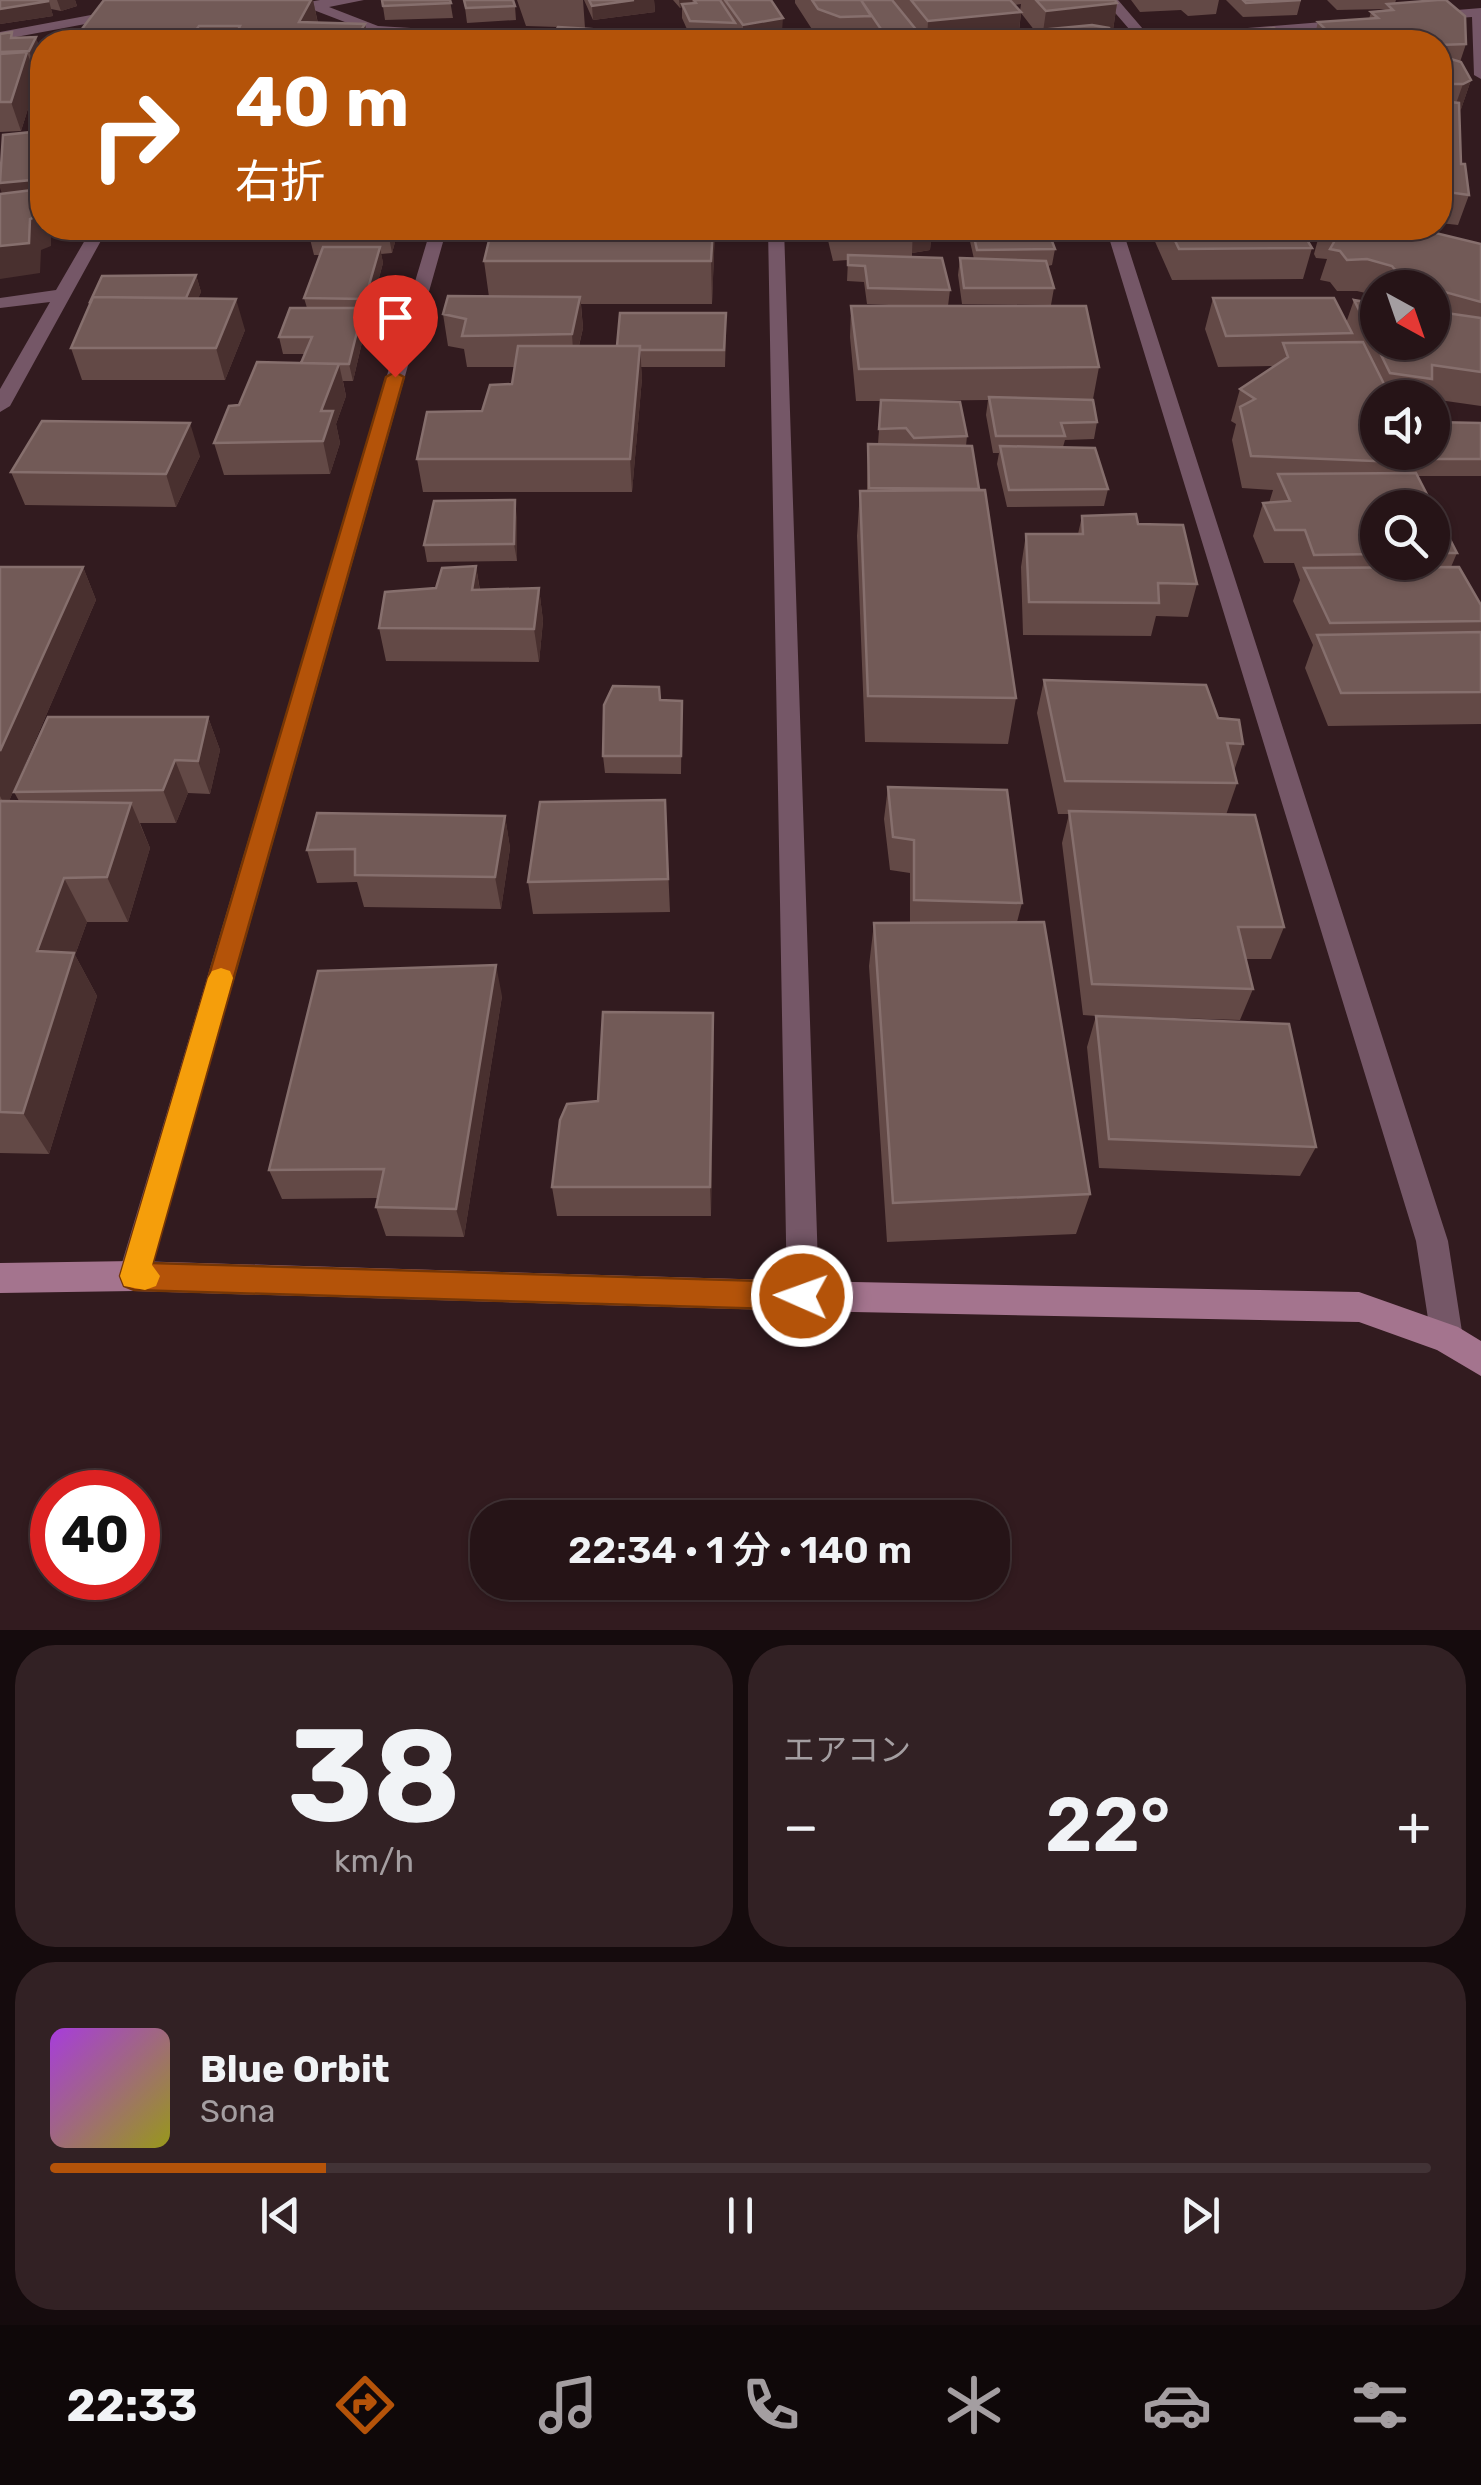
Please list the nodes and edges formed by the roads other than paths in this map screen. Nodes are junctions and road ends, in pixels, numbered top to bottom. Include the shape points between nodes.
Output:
1 (357, 0) edge
2 (1111, 0) edge
3 (308, 2) edge
4 (142, 10) edge
5 (263, 10) edge
6 (1480, 12) edge
7 (1424, 17) edge
8 (1370, 22) edge
9 (33, 30) edge
10 (376, 30) edge
11 (1136, 30) edge
12 (1280, 30) edge
13 (30, 31) edge
14 (0, 36) edge
15 (1481, 74) edge
16 (93, 240) edge
17 (435, 240) edge
18 (776, 240) edge
19 (1118, 240) edge
20 (62, 295) junction
21 (0, 303) edge
22 (0, 406) edge
23 (134, 1276) junction
24 (0, 1278) edge
25 (802, 1296) junction
26 (1447, 1338) junction
27 (1481, 1360) edge

1 - 3 street
2 - 11 street
3 - 5 street
3 - 10 street
4 - 9 street
6 - 7 street
6 - 15 street
8 - 12 street
13 - 14 street
16 - 20 street
17 - 23 street
18 - 25 street
19 - 26 street via 1432,1241
20 - 21 street
20 - 22 street
23 - 24 street
23 - 25 street
25 - 26 street via 1359,1307
26 - 27 street

